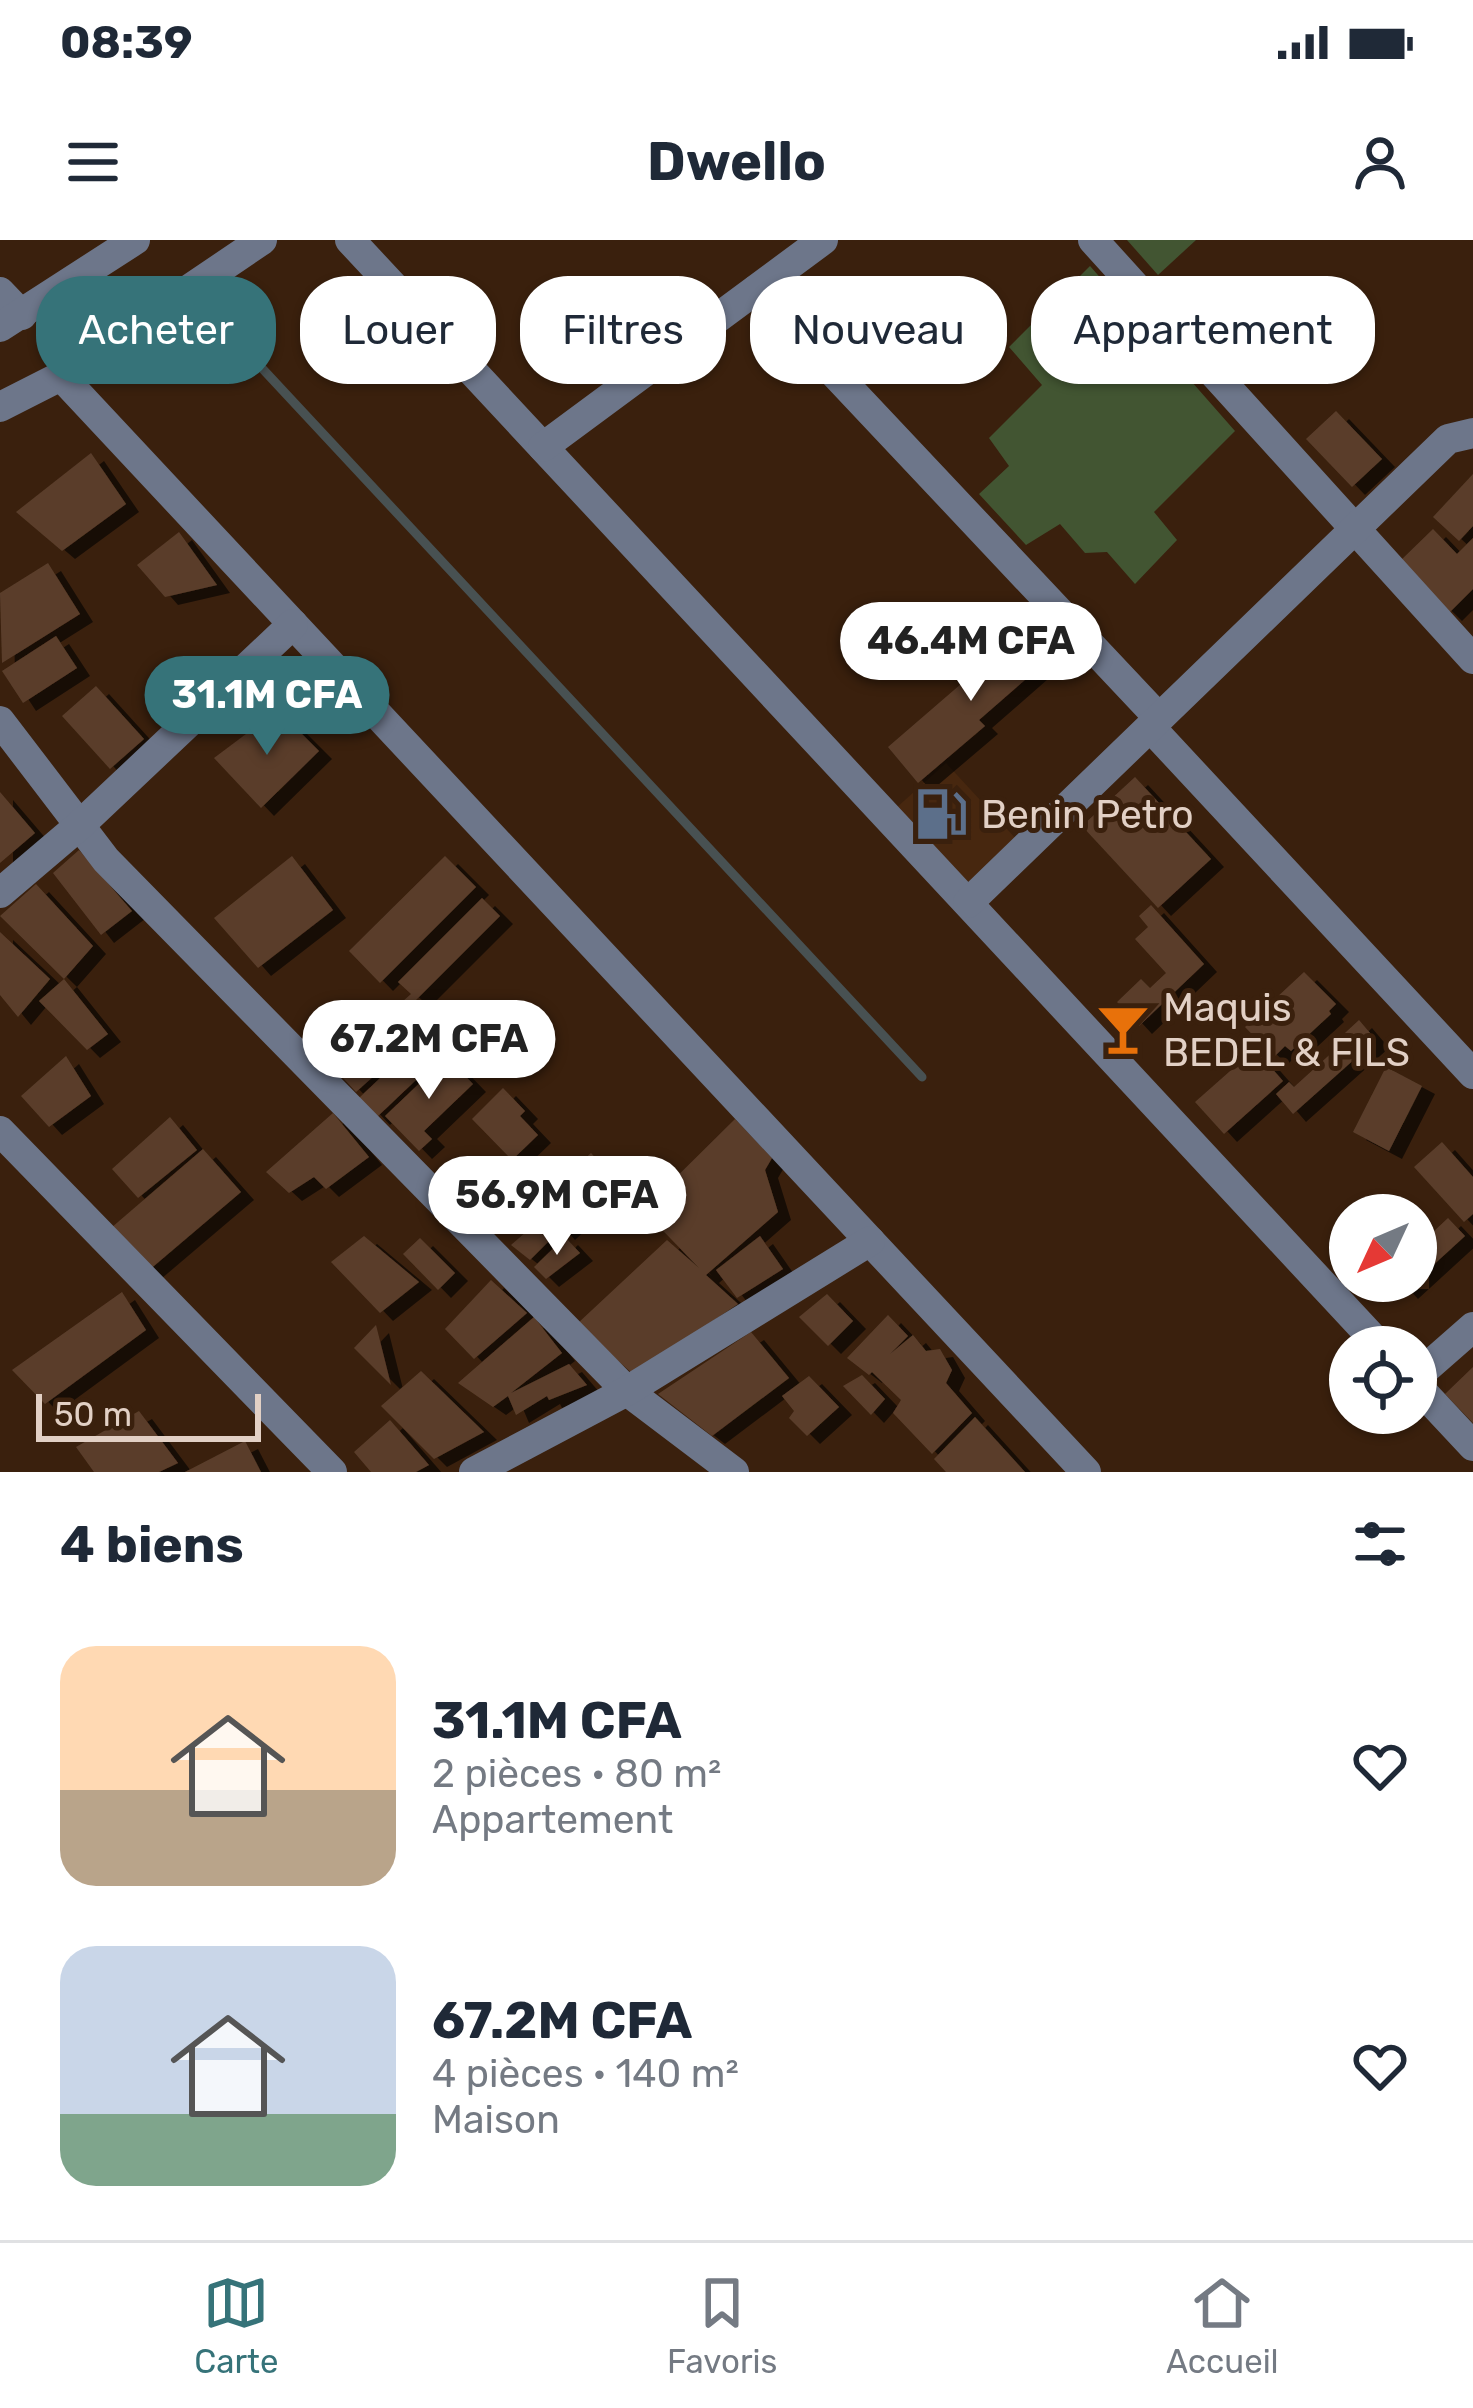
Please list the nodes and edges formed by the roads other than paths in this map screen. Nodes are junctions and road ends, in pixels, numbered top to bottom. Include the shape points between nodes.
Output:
1 (135, 240) edge
2 (262, 240) edge
3 (350, 240) edge
4 (823, 240) edge
5 (1094, 240) edge
6 (209, 276) edge
7 (775, 276) edge
8 (0, 292) edge
9 (750, 294) edge
10 (11, 321) edge
11 (45, 384) edge
12 (68, 384) edge
13 (843, 384) edge
14 (0, 407) edge
15 (1473, 433) edge
16 (543, 447) junction
17 (1356, 530) junction
18 (292, 624) junction
19 (1473, 659) edge
20 (0, 721) edge
21 (1155, 723) junction
22 (80, 826) junction
23 (0, 893) edge
24 (968, 903) junction
25 (1473, 1074) edge
26 (0, 1131) edge
27 (870, 1241) junction
28 (1361, 1326) edge
29 (1473, 1327) edge
30 (1437, 1361) edge
31 (627, 1391) junction
32 (1437, 1405) edge
33 (1473, 1446) edge
34 (1072, 1468) edge
35 (332, 1472) edge
36 (474, 1472) edge
37 (734, 1472) edge

1 - 10 street
2 - 6 street
3 - 16 street
4 - 7 street
5 - 17 street
8 - 10 street
9 - 16 street
11 - 14 street
12 - 18 street
13 - 21 street
15 - 17 street via 1448,440
16 - 24 street
17 - 19 street
17 - 21 street
18 - 22 street
18 - 27 street
20 - 22 street
21 - 24 street
21 - 25 street
22 - 23 street
22 - 31 street
24 - 28 street
26 - 35 street
27 - 31 street
27 - 34 street
29 - 30 street
31 - 36 street
31 - 37 street
32 - 33 street

